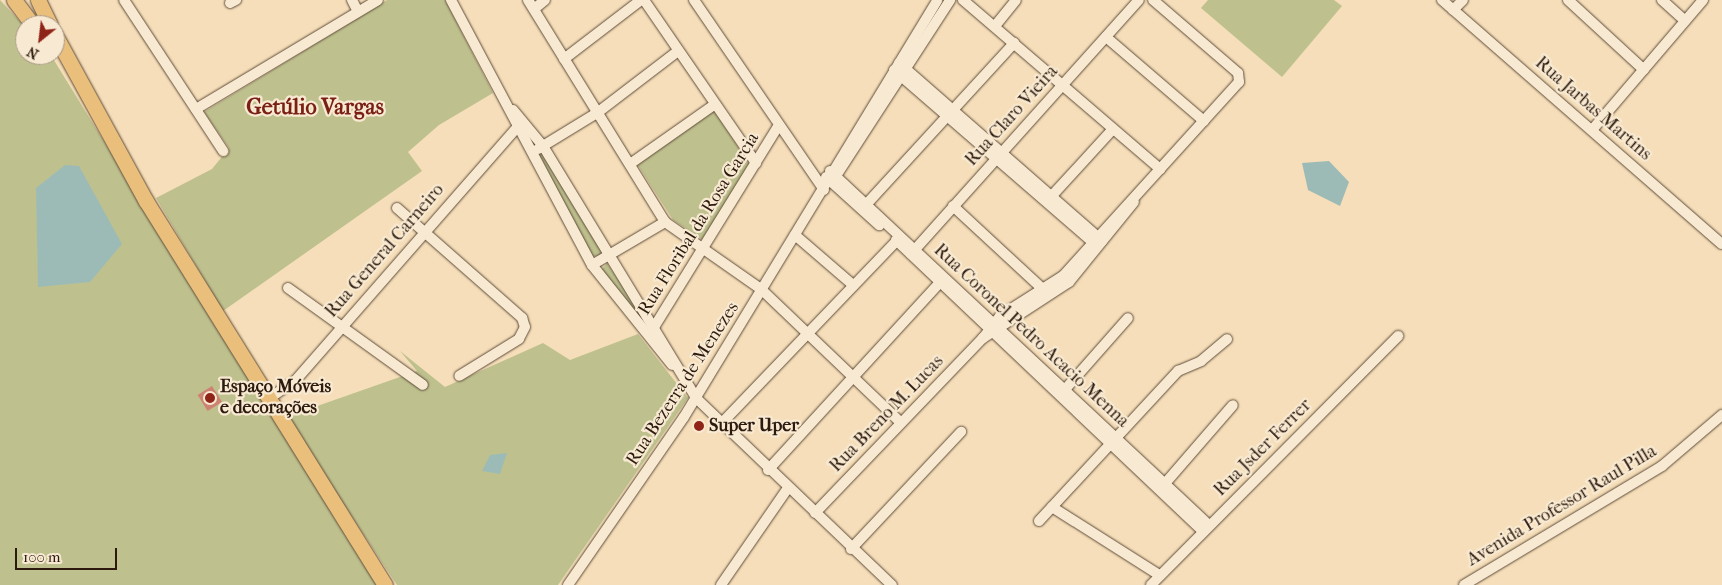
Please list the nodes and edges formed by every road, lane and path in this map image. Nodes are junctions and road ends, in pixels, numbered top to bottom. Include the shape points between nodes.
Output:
1 (14, 0) edge
2 (38, 0) edge
3 (124, 0) edge
4 (352, 0) edge
5 (378, 0) edge
6 (451, 0) edge
7 (545, 0) edge
8 (643, 0) edge
9 (938, 0) edge
10 (950, 0) edge
11 (964, 0) edge
12 (1016, 0) edge
13 (1139, 0) edge
14 (1153, 0) edge
15 (1442, 0) edge
16 (1463, 0) edge
17 (1568, 0) edge
18 (1662, 0) edge
19 (1704, 0) edge
20 (699, 2) edge
21 (531, 4) edge
22 (1453, 10) junction
23 (358, 12) junction
24 (25, 15) edge
25 (45, 15) edge
26 (932, 18) junction
27 (1685, 21) junction
28 (995, 26) junction
29 (1106, 37) junction
30 (1014, 44) junction
31 (678, 51) junction
32 (65, 57) edge
33 (564, 59) junction
34 (63, 65) edge
35 (899, 68) junction
36 (1644, 70) junction
37 (1061, 83) junction
38 (80, 88) junction
39 (714, 105) junction
40 (196, 109) junction
41 (597, 113) junction
42 (949, 114) junction
43 (1204, 121) junction
44 (521, 123) junction
45 (778, 126) junction
46 (1112, 129) junction
47 (1592, 130) junction
48 (542, 146) junction
49 (223, 151) dead end
50 (531, 154) junction
51 (997, 157) junction
52 (756, 163) junction
53 (630, 164) junction
54 (1160, 169) junction
55 (831, 177) junction
56 (821, 191) junction
57 (1048, 200) junction
58 (865, 206) junction
59 (953, 206) junction
60 (397, 208) dead end
61 (665, 222) junction
62 (423, 229) junction
63 (795, 235) junction
64 (899, 238) junction
65 (1097, 241) junction
66 (1722, 244) edge
67 (705, 248) junction
68 (913, 252) junction
69 (609, 255) junction
70 (592, 265) junction
71 (942, 281) junction
72 (853, 285) junction
73 (288, 288) dead end
74 (762, 290) junction
75 (1045, 292) junction
76 (1128, 318) dead end
77 (341, 327) junction
78 (654, 328) junction
79 (990, 330) junction
80 (807, 334) junction
81 (1398, 336) dead end
82 (647, 338) junction
83 (1227, 338) dead end
84 (675, 367) junction
85 (459, 376) dead end
86 (854, 378) junction
87 (423, 385) dead end
88 (1062, 393) junction
89 (696, 398) junction
90 (268, 399) junction
91 (1233, 406) dead end
92 (1722, 415) edge
93 (901, 423) junction
94 (720, 425) junction
95 (960, 432) dead end
96 (1113, 440) junction
97 (768, 470) junction
98 (1162, 486) junction
99 (788, 488) junction
100 (1052, 507) junction
101 (814, 513) junction
102 (1039, 521) dead end
103 (1206, 528) junction
104 (852, 549) junction
105 (1159, 575) junction
106 (385, 585) edge
107 (568, 585) edge
108 (722, 585) edge
109 (892, 585) edge
110 (1151, 585) edge
111 (1464, 585) edge

1 - 24 highway
2 - 25 highway
3 - 40 street
4 - 23 street
5 - 23 street
6 - 44 street
7 - 21 street
8 - 31 street
8 - 33 street
9 - 26 street, Rua Bezerra de Menezes
10 - 26 street, Rua Bezerra de Menezes
11 - 28 street
12 - 28 street
13 - 29 street, Rua Claro Vieira
14 - 43 street, Rua Breno M. Lucas via 1238,73 1239,82
15 - 22 street, Rua Jarbas Martins
16 - 22 street
17 - 36 street
18 - 27 street
19 - 27 street
20 - 45 street
21 - 33 street
22 - 47 street, Rua Jarbas Martins
23 - 40 street
26 - 35 street, Rua Bezerra de Menezes
27 - 36 street
28 - 30 street
29 - 37 street, Rua Claro Vieira
29 - 43 street
30 - 37 street
30 - 42 street
31 - 39 street
31 - 41 street
32 - 38 highway
33 - 41 street
34 - 38 highway
35 - 42 street
35 - 55 street, Rua Bezerra de Menezes
36 - 47 street
37 - 46 street
37 - 51 street, Rua Claro Vieira
38 - 90 highway
39 - 52 street
39 - 53 street
40 - 49 street
41 - 48 street
41 - 53 street
42 - 51 street
42 - 58 street
43 - 54 street, Rua Breno M. Lucas
44 - 48 street
44 - 50 street
44 - 62 street, Rua General Carneiro
45 - 52 street, Rua Floribal da Rosa Garcia
45 - 56 street
46 - 54 street
46 - 57 street
47 - 66 street, Rua Jarbas Martins
48 - 50 street
48 - 69 street
50 - 70 street
51 - 57 street
51 - 59 street, Rua Claro Vieira
52 - 67 street, Rua Floribal da Rosa Garcia
53 - 61 street
54 - 65 street, Rua Breno M. Lucas
55 - 56 street, Rua Bezerra de Menezes
55 - 58 street, Rua Coronel Pedro Acacio Menna
56 - 63 street, Rua Bezerra de Menezes
57 - 65 street
58 - 64 street, Rua Coronel Pedro Acacio Menna
59 - 68 street, Rua Claro Vieira
59 - 75 street
60 - 62 street
61 - 67 street
61 - 69 street
62 - 77 street, Rua General Carneiro
62 - 85 street via 516,313 525,327 520,339
63 - 72 street
63 - 74 street, Rua Bezerra de Menezes
64 - 68 street, Rua Coronel Pedro Acacio Menna
64 - 72 street
65 - 75 street, Rua Breno M. Lucas
67 - 74 street
67 - 78 street, Rua Floribal da Rosa Garcia
68 - 71 street, Rua Coronel Pedro Acacio Menna
69 - 70 street
69 - 78 street
70 - 82 street
71 - 79 street, Rua Coronel Pedro Acacio Menna
71 - 86 street
72 - 80 street
73 - 77 street
74 - 80 street
74 - 89 street, Rua Bezerra de Menezes
75 - 79 street, Rua Breno M. Lucas via 1013,311
76 - 88 street
77 - 87 street
77 - 90 street, Rua General Carneiro via 295,380
78 - 82 street, Rua Floribal da Rosa Garcia
78 - 84 street
79 - 88 street, Rua Coronel Pedro Acacio Menna
79 - 93 street, Rua Breno M. Lucas
80 - 86 street
80 - 94 street
81 - 103 street, Rua Jsder Ferrer
82 - 84 street
83 - 96 street via 1201,361 1178,371
84 - 89 street
86 - 93 street
86 - 97 street
88 - 96 street, Rua Coronel Pedro Acacio Menna
89 - 94 street
89 - 107 street, Rua Bezerra de Menezes
90 - 106 highway
91 - 98 street
92 - 111 street, Avenida Professor Raul Pilla via 1662,466
93 - 101 street, Rua Breno M. Lucas
94 - 97 street
95 - 104 street
96 - 98 street, Rua Coronel Pedro Acacio Menna
96 - 100 street
97 - 99 street
98 - 103 street, Rua Coronel Pedro Acacio Menna
99 - 101 street
99 - 108 street
100 - 102 street
100 - 105 street
101 - 104 street
103 - 105 street, Rua Jsder Ferrer
104 - 109 street
105 - 110 street, Rua Jsder Ferrer

